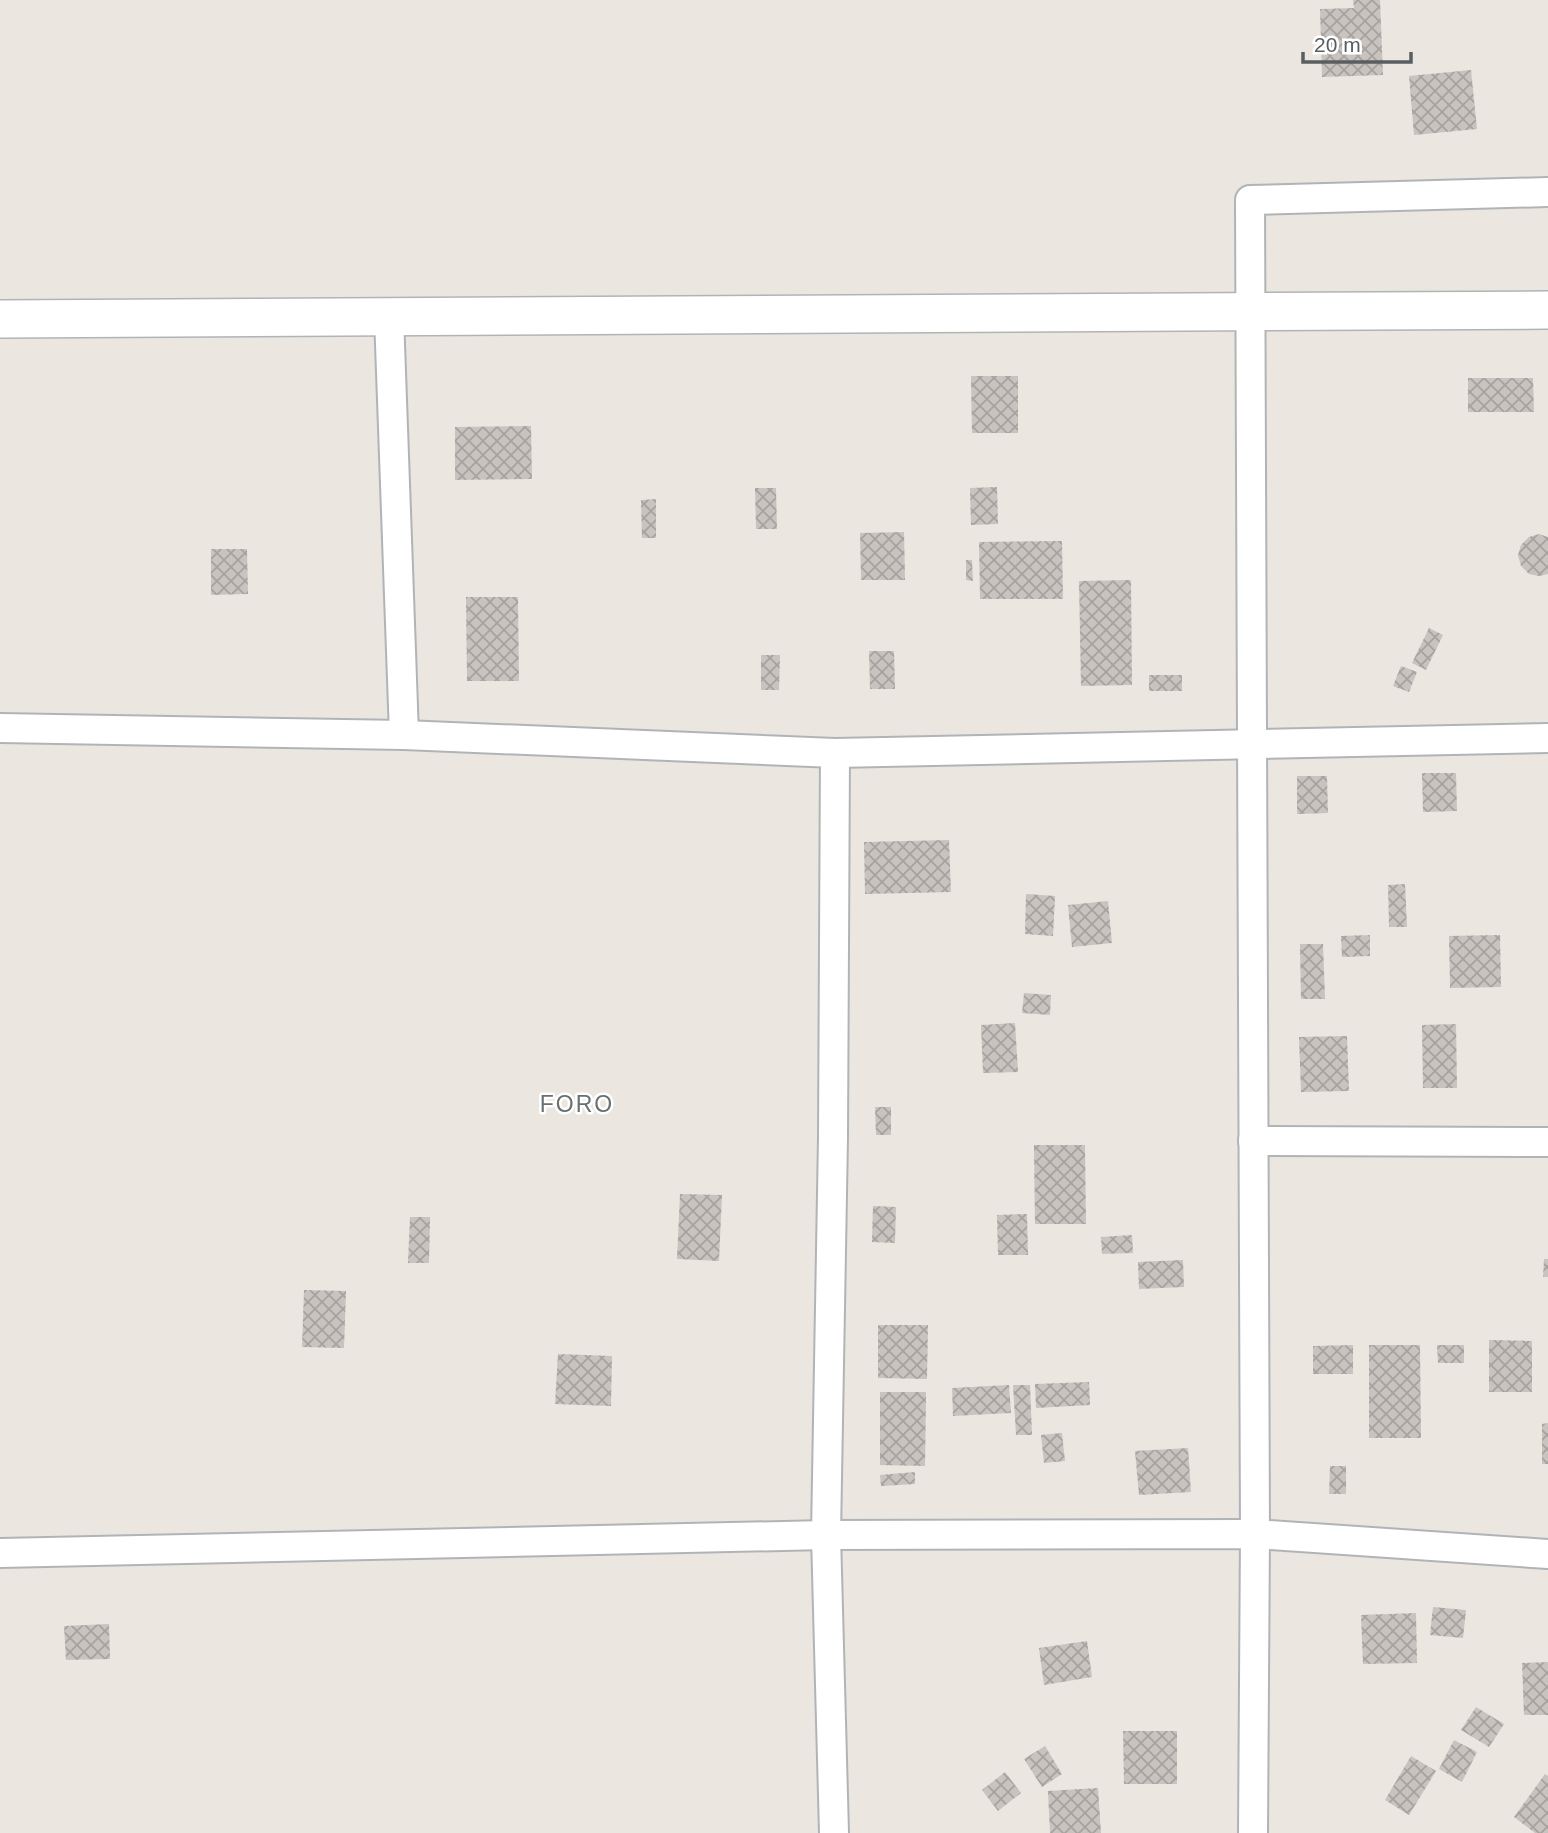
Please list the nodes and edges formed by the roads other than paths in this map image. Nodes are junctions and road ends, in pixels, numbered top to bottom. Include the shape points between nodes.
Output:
1 (1548, 192) edge
2 (1248, 310) junction
3 (1548, 310) edge
4 (389, 317) junction
5 (0, 319) edge
6 (0, 728) edge
7 (404, 736) junction
8 (1548, 738) edge
9 (1251, 745) junction
10 (835, 753) junction
11 (1253, 1140) junction
12 (1548, 1142) edge
13 (1255, 1534) junction
14 (826, 1535) junction
15 (0, 1553) edge
16 (1548, 1554) edge
17 (834, 1833) edge
18 (1253, 1833) edge

1 - 2 street via 1250,200
2 - 3 street
2 - 4 street
2 - 9 street
4 - 5 street
4 - 7 street
6 - 7 street
7 - 10 street
8 - 9 street
9 - 10 street
9 - 11 street
10 - 14 street
11 - 12 street
11 - 13 street
13 - 14 street
13 - 16 street
13 - 18 street
14 - 15 street
14 - 17 street

